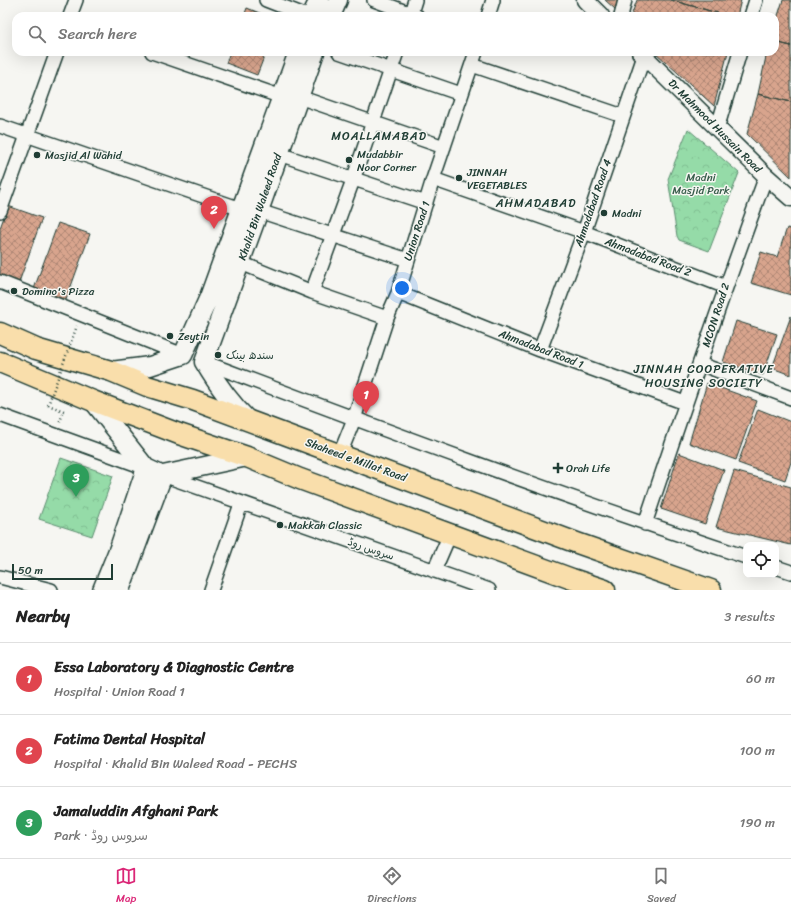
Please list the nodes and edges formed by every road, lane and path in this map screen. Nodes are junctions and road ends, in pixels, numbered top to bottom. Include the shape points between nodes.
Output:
1 (76, 0) edge
2 (266, 0) edge
3 (319, 0) edge
4 (338, 0) edge
5 (374, 0) edge
6 (415, 0) edge
7 (493, 0) edge
8 (585, 0) edge
9 (625, 0) edge
10 (756, 0) edge
11 (72, 12) edge
12 (296, 12) edge
13 (313, 12) edge
14 (333, 12) edge
15 (404, 12) edge
16 (413, 12) edge
17 (489, 12) edge
18 (597, 12) edge
19 (621, 12) edge
20 (752, 12) edge
21 (56, 56) edge
22 (164, 56) edge
23 (297, 56) edge
24 (313, 56) edge
25 (350, 56) edge
26 (395, 56) edge
27 (475, 56) edge
28 (641, 56) edge
29 (644, 56) edge
30 (739, 56) edge
31 (472, 65) junction
32 (390, 70) junction
33 (461, 94) junction
34 (291, 97) junction
35 (623, 116) junction
36 (372, 122) junction
37 (0, 126) edge
38 (717, 129) junction
39 (26, 136) junction
40 (444, 147) junction
41 (279, 154) junction
42 (766, 176) junction
43 (353, 180) junction
44 (433, 180) junction
45 (791, 198) edge
46 (426, 203) junction
47 (241, 209) junction
48 (0, 210) edge
49 (259, 211) junction
50 (584, 232) junction
51 (333, 235) junction
52 (408, 260) junction
53 (241, 262) junction
54 (0, 282) edge
55 (726, 287) junction
56 (312, 292) junction
57 (398, 293) junction
58 (218, 300) junction
59 (387, 318) junction
60 (77, 326) dead end
61 (0, 333) edge
62 (540, 350) junction
63 (183, 355) junction
64 (0, 362) edge
65 (204, 362) junction
66 (700, 364) junction
67 (111, 371) junction
68 (791, 398) edge
69 (93, 401) junction
70 (685, 403) junction
71 (0, 415) edge
72 (354, 419) junction
73 (249, 421) junction
74 (55, 435) junction
75 (340, 454) junction
76 (247, 457) junction
77 (146, 468) junction
78 (163, 476) junction
79 (241, 504) junction
80 (645, 524) junction
81 (450, 534) junction
82 (743, 556) edge
83 (779, 568) edge
84 (434, 571) junction
85 (791, 572) edge
86 (0, 577) edge
87 (470, 587) edge
88 (51, 590) edge
89 (102, 590) edge
90 (120, 590) edge
91 (212, 590) edge
92 (489, 590) edge
93 (605, 590) edge
94 (711, 590) edge

1 - 11 street
2 - 12 street
3 - 13 main road
4 - 14 main road
5 - 15 street
6 - 16 street
7 - 17 street
8 - 18 street
9 - 19 street
10 - 20 street
21 - 39 street
22 - 34 street
23 - 34 main road, Khalid Bin Waleed Road
24 - 34 main road, Khalid Bin Waleed Road
25 - 32 street
26 - 32 street
27 - 31 street, Union Road 1
28 - 35 street, Ahmadabad Road 4
29 - 38 street, Dr Mahmood Hussain Road
30 - 38 street
31 - 33 street, Union Road 1
31 - 35 street
32 - 33 street
32 - 36 street
33 - 40 street, Union Road 1
34 - 36 street
34 - 41 main road, Khalid Bin Waleed Road
34 - 47 main road, Khalid Bin Waleed Road
35 - 50 street, Ahmadabad Road 4
36 - 40 street
36 - 43 street
37 - 39 street
38 - 42 street, Dr Mahmood Hussain Road
39 - 47 street
39 - 48 street
40 - 44 street, Union Road 1
41 - 43 street
41 - 49 main road, Khalid Bin Waleed Road
42 - 45 street, Dr Mahmood Hussain Road
42 - 55 street, MCON Road 2
43 - 46 street
43 - 51 street
44 - 46 street, Union Road 1
44 - 50 street, Ahmadabad Road 2
46 - 52 street, Union Road 1
47 - 58 main road, Khalid Bin Waleed Road
49 - 51 street
49 - 53 main road, Khalid Bin Waleed Road
50 - 55 street, Ahmadabad Road 2
50 - 62 street, Ahmadabad Road 4
51 - 52 street
51 - 56 street
52 - 57 street, Union Road 1
53 - 56 street
53 - 58 main road, Khalid Bin Waleed Road
54 - 63 street
55 - 66 street, MCON Road 2
56 - 59 street
57 - 59 street, Union Road 1
57 - 62 street, Ahmadabad Road 1
58 - 63 main road
58 - 65 main road, Khalid Bin Waleed Road
59 - 72 street, Union Road 1
60 - 74 path, bridge via 48,405 64,411
61 - 67 main road, Shaheed e Millat Road via 36,349
62 - 70 street, Ahmadabad Road 1
63 - 65 main road
63 - 67 main road via 150,366
64 - 69 main road
65 - 72 street
65 - 73 main road via 221,390
66 - 68 street
66 - 70 street, MCON Road 2
67 - 73 main road, Shaheed e Millat Road
69 - 76 main road
69 - 77 main road
70 - 80 street, MCON Road 2
71 - 74 street
72 - 75 street, Union Road 1
72 - 80 street
73 - 75 main road, Shaheed e Millat Road
74 - 77 street
75 - 94 main road, Shaheed e Millat Road
76 - 78 main road
76 - 81 main road
77 - 78 main road
77 - 89 main road
78 - 79 street, سروس روڈ
78 - 90 main road
79 - 84 street, سروس روڈ
79 - 91 street
80 - 82 street
81 - 84 street
81 - 93 main road
83 - 85 street
84 - 87 street, سروس روڈ
86 - 88 street
87 - 92 street, سروس روڈ

